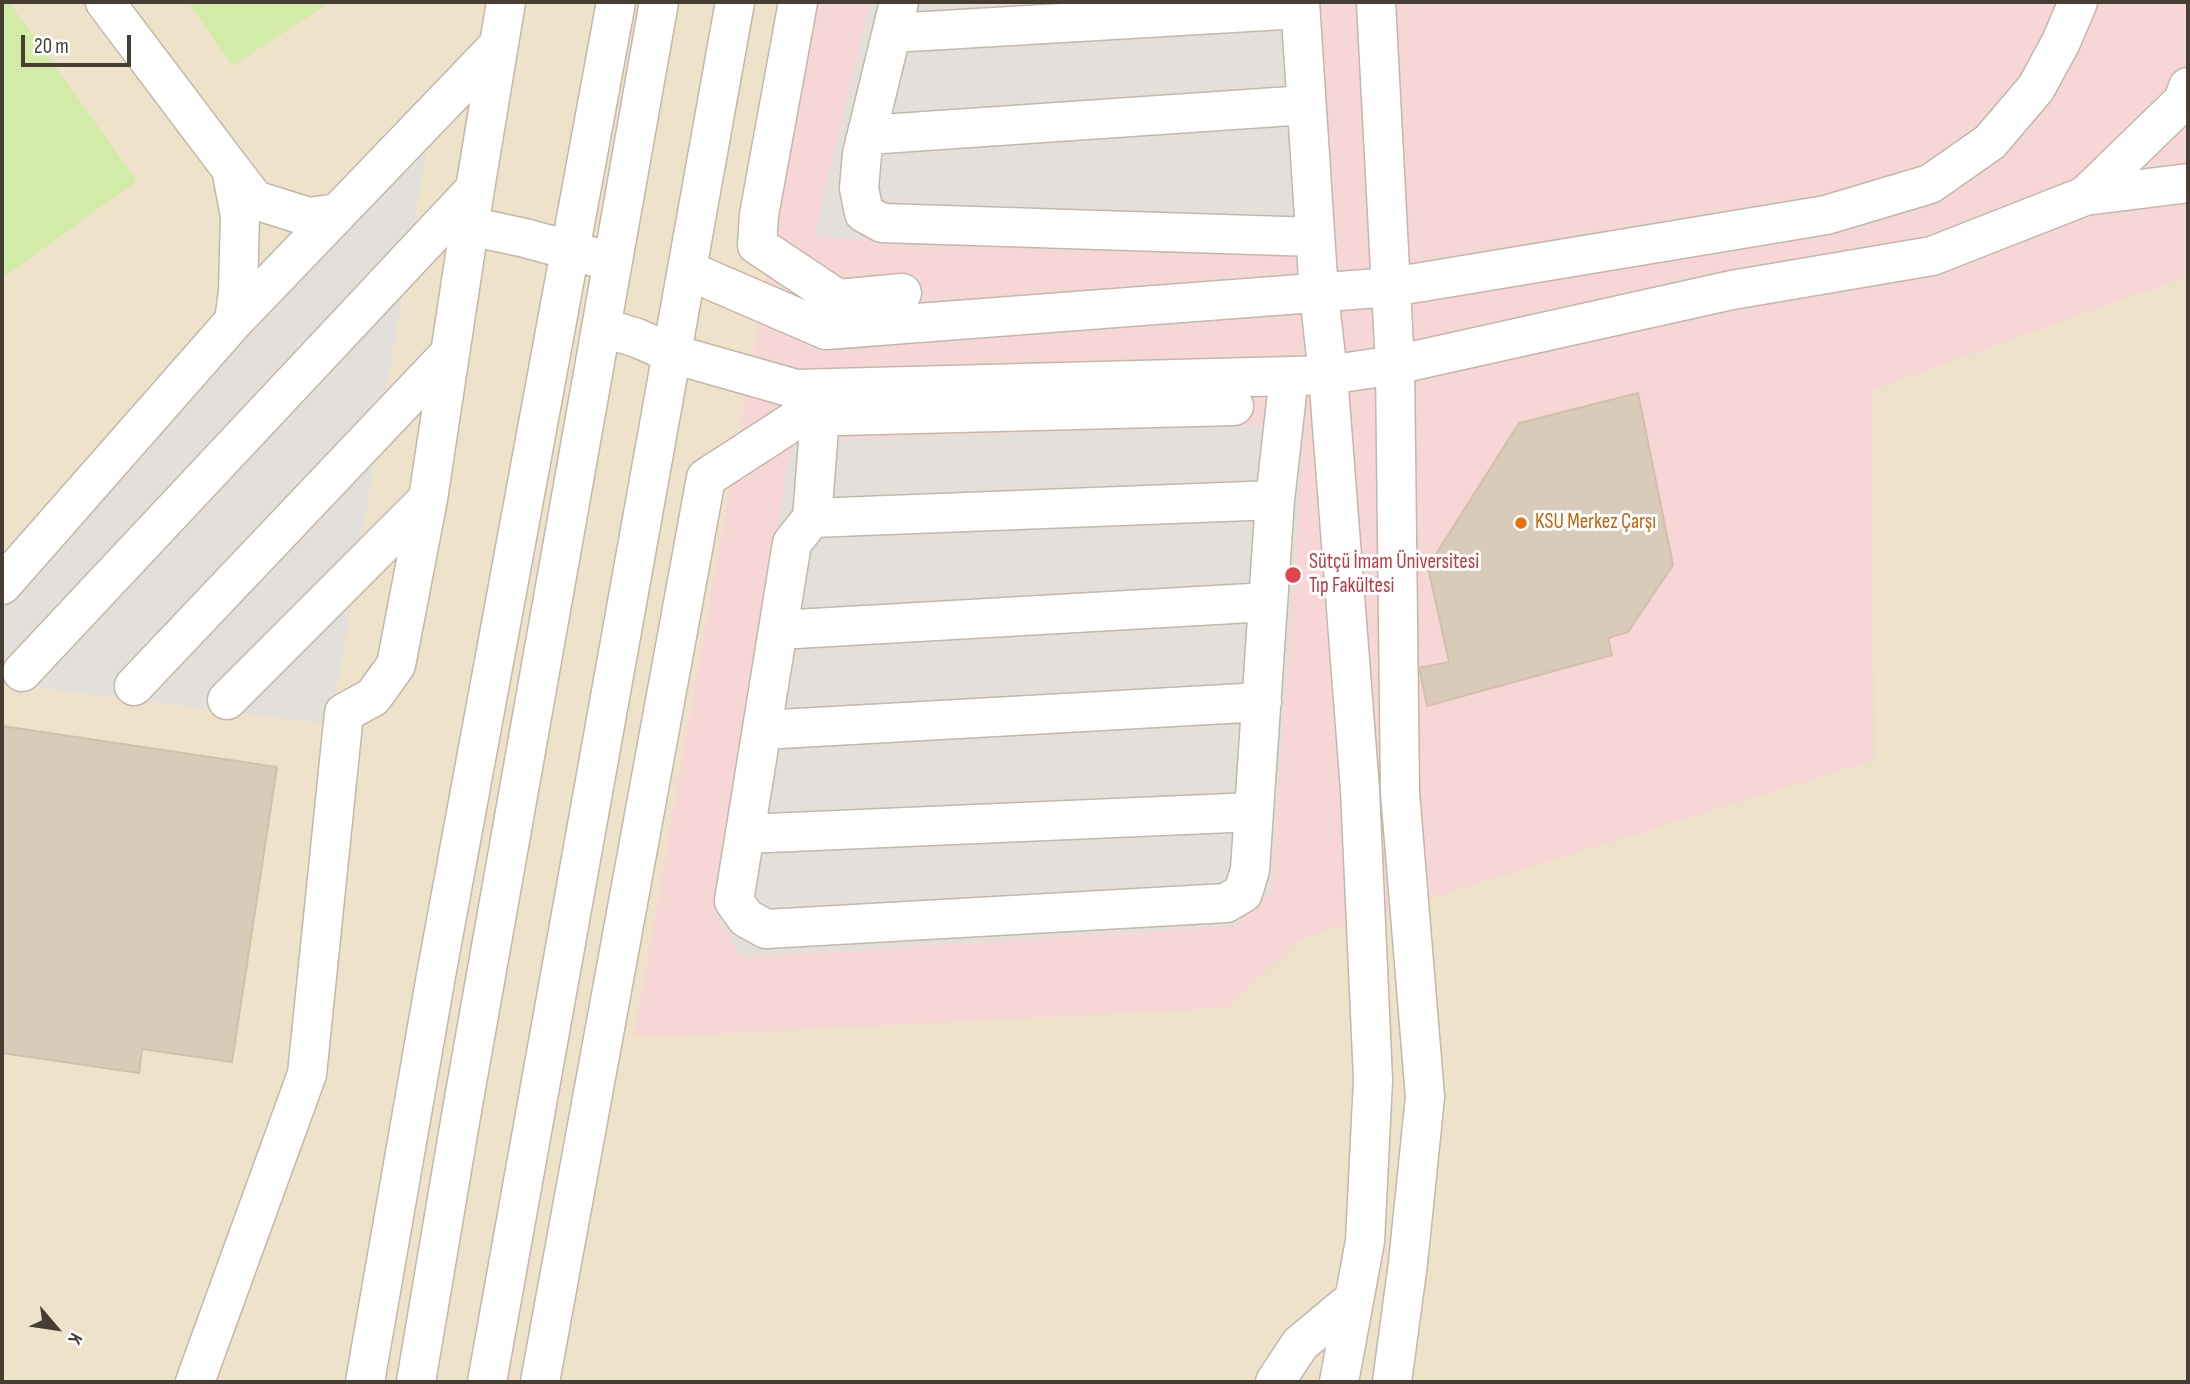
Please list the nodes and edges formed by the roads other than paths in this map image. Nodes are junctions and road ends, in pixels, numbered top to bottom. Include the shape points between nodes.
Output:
1 (105, 2) edge
2 (506, 2) edge
3 (616, 2) edge
4 (659, 2) edge
5 (735, 2) edge
6 (798, 2) edge
7 (1376, 2) edge
8 (2078, 2) edge
9 (1300, 5) edge
10 (895, 17) edge
11 (497, 47) junction
12 (2188, 88) edge
13 (1306, 105) junction
14 (867, 135) junction
15 (230, 169) junction
16 (2188, 183) edge
17 (2085, 197) junction
18 (472, 207) junction
19 (337, 213) junction
20 (1315, 237) junction
21 (571, 251) junction
22 (612, 262) junction
23 (687, 270) junction
24 (1392, 287) junction
25 (902, 293) dead end
26 (1319, 293) junction
27 (234, 321) junction
28 (601, 327) junction
29 (450, 353) junction
30 (673, 354) junction
31 (1395, 365) junction
32 (1328, 375) junction
33 (1289, 376) junction
34 (820, 403) junction
35 (1234, 406) dead end
36 (428, 499) junction
37 (1275, 500) junction
38 (812, 518) junction
39 (2, 585) edge
40 (1268, 602) junction
41 (778, 630) junction
42 (22, 672) dead end
43 (134, 686) dead end
44 (227, 700) dead end
45 (1262, 702) junction
46 (762, 730) junction
47 (1254, 812) junction
48 (745, 834) junction
49 (1354, 1299) junction
50 (195, 1382) edge
51 (365, 1382) edge
52 (416, 1382) edge
53 (487, 1382) edge
54 (540, 1382) edge
55 (1275, 1382) edge
56 (1339, 1382) edge
57 (1392, 1382) edge

1 - 15 street
2 - 11 street
3 - 21 street
4 - 22 street
5 - 23 street
6 - 25 street via 757,245 838,299
7 - 24 street
8 - 24 street via 2036,88 1990,142 1930,184 1826,215
9 - 10 street
9 - 13 street
10 - 14 street
11 - 18 street
11 - 19 street
12 - 17 street via 2183,101
13 - 14 street
13 - 20 street
14 - 20 street via 859,188 864,213 881,223
15 - 19 street via 255,200 309,217
15 - 27 street via 240,216
16 - 17 street
17 - 31 street via 1932,256 1732,290
18 - 21 street via 525,238
18 - 29 street
18 - 42 street
19 - 27 street
20 - 26 street
21 - 22 street
21 - 51 street
22 - 28 street
23 - 26 street via 826,330
23 - 30 street
24 - 26 street
24 - 31 street
26 - 32 street
27 - 39 street
28 - 30 street
28 - 52 street
29 - 36 street
29 - 43 street
30 - 34 street via 796,389
30 - 53 street
31 - 32 street
31 - 57 street via 1400,792 1425,1097
32 - 33 street
32 - 49 street via 1360,790 1373,1080 1365,1241
33 - 34 street
33 - 37 street
34 - 35 street
34 - 38 street
34 - 54 street via 706,478
36 - 44 street
36 - 50 street via 396,665 373,697 344,713 307,1074
37 - 38 street
37 - 40 street
38 - 41 street via 792,543
40 - 41 street
40 - 45 street
41 - 46 street
45 - 46 street
45 - 47 street
46 - 48 street
47 - 48 street
47 - 48 street via 1250,870 1243,893 1226,903 766,929 746,918 734,901
49 - 55 street via 1300,1344
49 - 56 street

